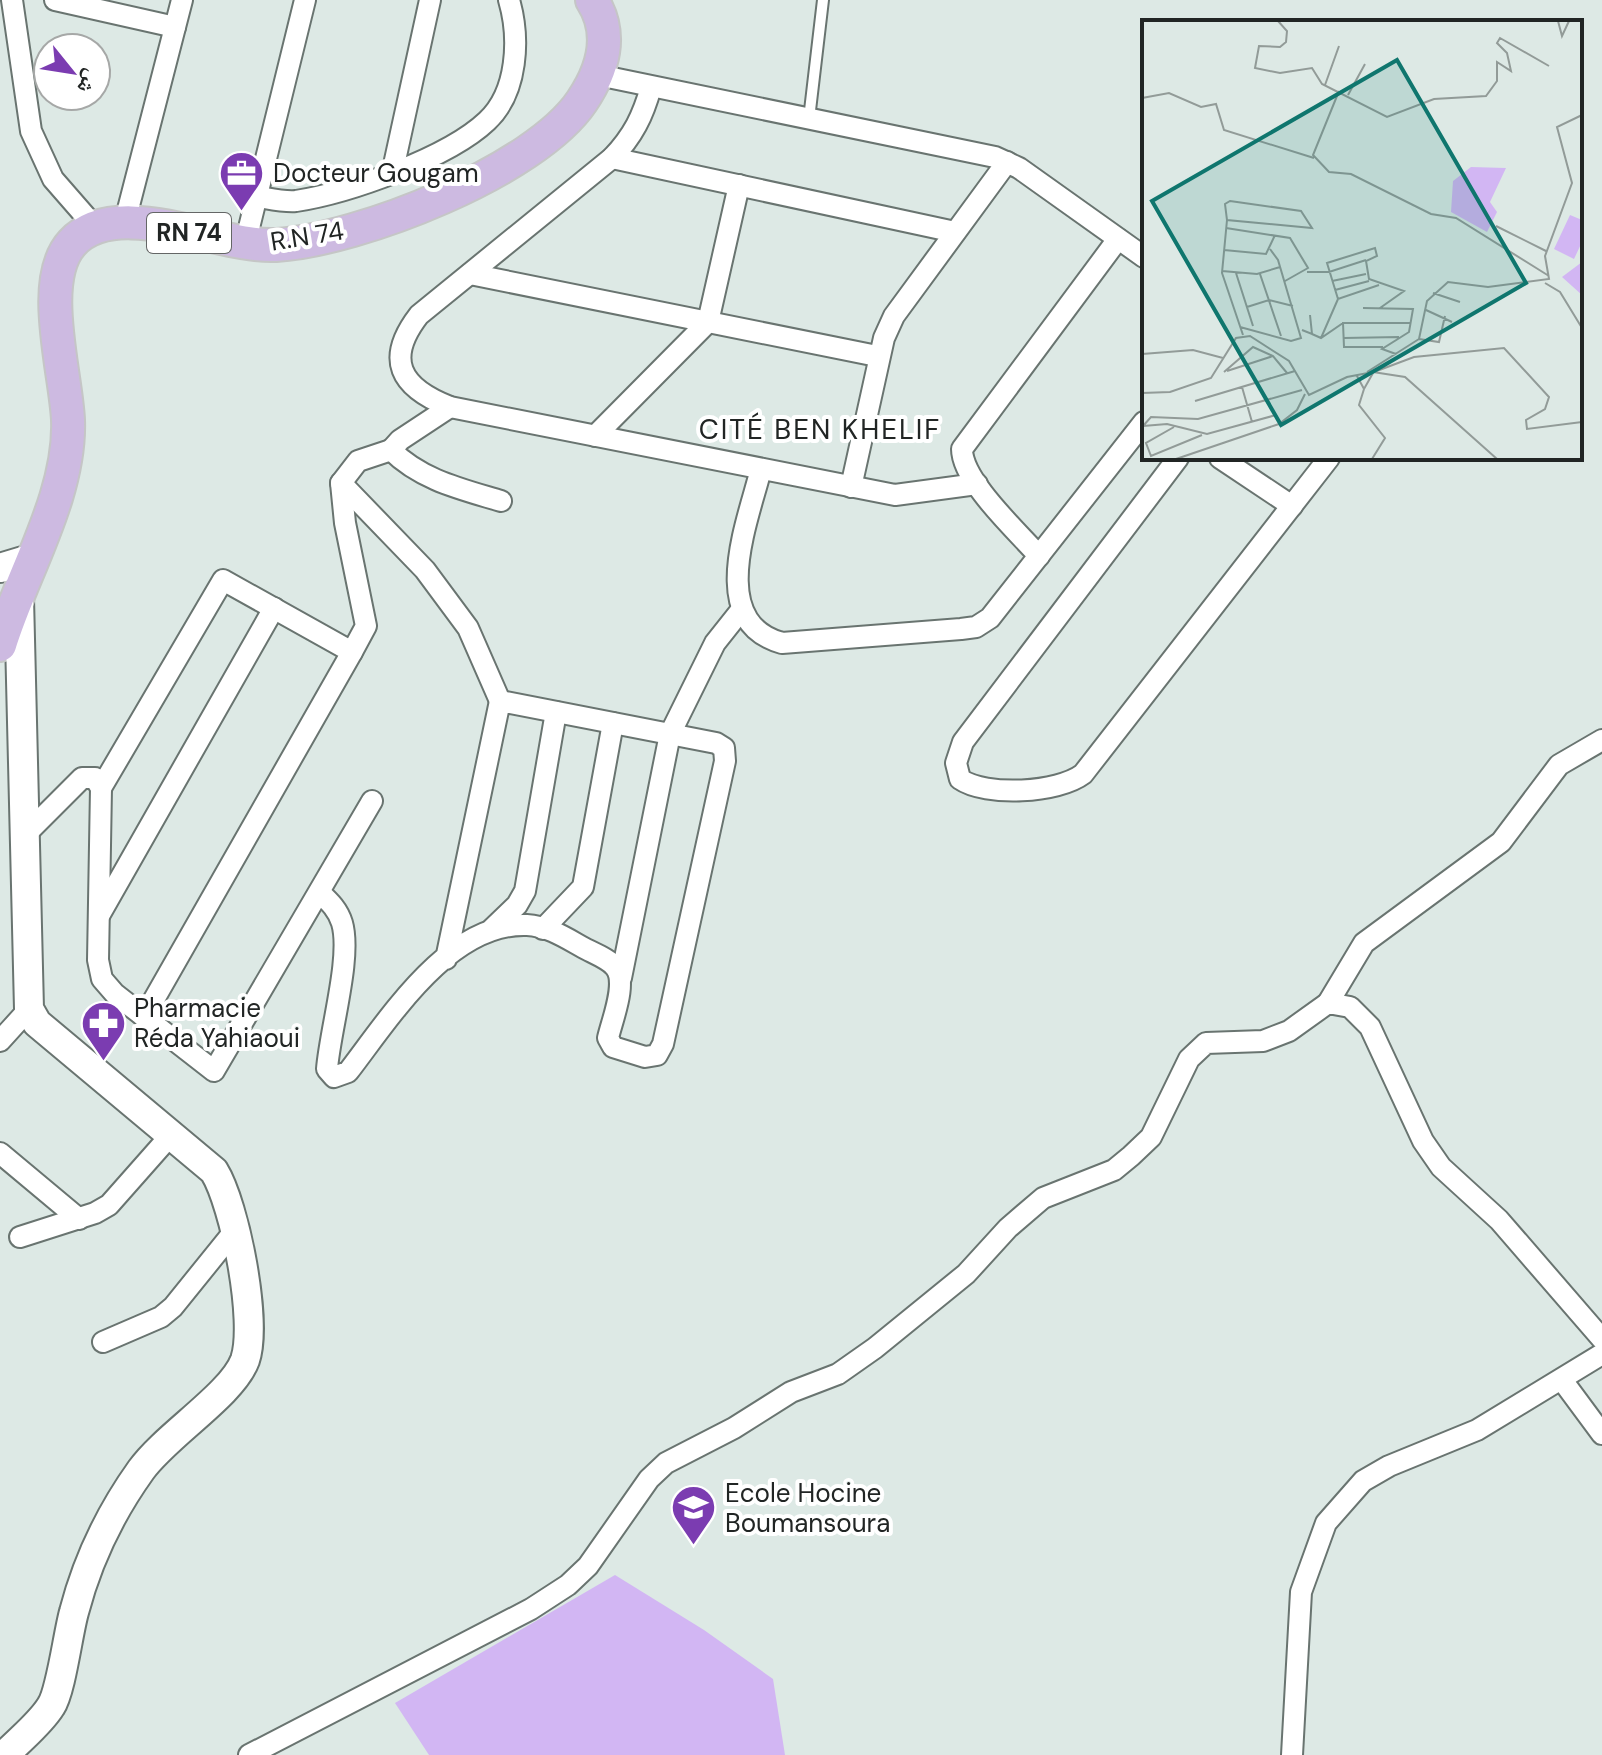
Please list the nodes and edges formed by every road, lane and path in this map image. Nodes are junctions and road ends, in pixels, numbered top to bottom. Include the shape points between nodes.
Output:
1 (12, 0) edge
2 (182, 0) edge
3 (305, 0) edge
4 (430, 0) edge
5 (509, 0) edge
6 (592, 0) edge
7 (823, 0) edge
8 (65, 1) edge
9 (175, 27) junction
10 (598, 75) junction
11 (651, 87) junction
12 (809, 119) junction
13 (612, 158) junction
14 (1007, 162) junction
15 (392, 174) junction
16 (739, 185) junction
17 (259, 197) junction
18 (110, 224) junction
19 (955, 232) junction
20 (1118, 239) junction
21 (245, 244) junction
22 (1142, 256) edge
23 (470, 274) junction
24 (708, 322) junction
25 (877, 356) junction
26 (450, 407) junction
27 (1142, 425) edge
28 (595, 436) junction
29 (391, 450) junction
30 (1176, 460) edge
31 (1223, 460) edge
32 (1327, 460) edge
33 (761, 469) junction
34 (341, 483) junction
35 (977, 484) junction
36 (851, 487) junction
37 (501, 501) dead end
38 (1292, 506) junction
39 (1039, 556) junction
40 (33, 558) junction
41 (0, 568) edge
42 (19, 597) junction
43 (274, 608) junction
44 (742, 609) junction
45 (0, 645) edge
46 (352, 652) junction
47 (500, 701) junction
48 (556, 712) junction
49 (613, 723) junction
50 (670, 734) junction
51 (1602, 740) edge
52 (101, 788) junction
53 (372, 801) dead end
54 (24, 836) junction
55 (320, 893) junction
56 (99, 915) junction
57 (543, 929) junction
58 (486, 934) junction
59 (446, 959) junction
60 (621, 978) junction
61 (1328, 1003) junction
62 (29, 1009) junction
63 (144, 1017) junction
64 (0, 1041) edge
65 (170, 1136) junction
66 (0, 1153) edge
67 (79, 1219) junction
68 (236, 1229) junction
69 (20, 1237) dead end
70 (1602, 1339) edge
71 (103, 1342) dead end
72 (1602, 1354) edge
73 (1562, 1380) junction
74 (1602, 1434) edge
75 (5, 1755) edge
76 (249, 1755) edge
77 (1292, 1755) edge

1 - 18 street via 31,131 53,179
2 - 9 street
3 - 17 street
4 - 15 street
5 - 15 street via 516,26 514,62 504,95 488,121
6 - 10 main road, R.N 74 / RN 74 via 604,28 605,54
7 - 12 lane
8 - 9 street
9 - 18 street
10 - 11 street
10 - 21 main road, R.N 74 / RN 74 via 552,134 436,200 317,239
11 - 12 street
11 - 13 street via 642,119
12 - 14 street
13 - 16 street
13 - 23 street
14 - 19 street
14 - 20 street
15 - 17 street via 292,201
16 - 19 street
16 - 24 street
17 - 21 street
18 - 21 main road, R.N 74 / RN 74
18 - 40 main road via 72,244 59,266 55,299 68,423 53,502
19 - 25 street via 894,316
20 - 22 street
20 - 35 street via 962,449 962,462
23 - 24 street
23 - 26 street via 419,315 404,335 398,356 418,391
24 - 25 street
24 - 28 street
25 - 36 street
26 - 28 street
26 - 29 street
27 - 39 street
28 - 33 street
29 - 34 street via 358,461
29 - 37 street via 440,483
30 - 38 street via 963,742 956,763 960,779 974,789 1054,788 1083,774
31 - 38 street
32 - 38 street
33 - 36 street
33 - 44 street via 737,570
34 - 46 street via 366,626
34 - 47 street via 425,570 468,628
35 - 36 street via 895,495
35 - 39 street
39 - 44 street via 990,618 976,627 782,643 758,632
40 - 41 street
40 - 42 main road
42 - 45 main road
42 - 54 street
43 - 46 street
43 - 52 street via 223,580
43 - 56 street
44 - 50 street via 715,643
46 - 63 street
47 - 48 street
47 - 59 street
48 - 49 street
48 - 58 street via 525,891
49 - 50 street
49 - 57 street via 583,887
50 - 60 street
50 - 60 street via 716,743 724,748 725,761 657,1055 645,1057 613,1047 608,1038
51 - 61 street via 1559,765 1501,842 1364,943
52 - 54 street via 95,778 82,778
52 - 56 street
53 - 55 street
54 - 62 street
55 - 59 street via 343,925 327,1069 334,1077 348,1072 414,986
55 - 63 street via 214,1071
56 - 63 street via 102,979
57 - 58 street via 508,926
57 - 60 street via 615,966
58 - 59 street
61 - 70 street via 1350,1007 1370,1027 1423,1141 1441,1167 1499,1220
61 - 76 street via 1289,1031 1263,1041 1206,1043 1189,1059 1151,1137 1131,1156 1114,1170 1043,1198 966,1274 838,1374 791,1392 666,1463 568,1585
62 - 64 street
62 - 65 street via 37,1023
65 - 67 street via 109,1205
65 - 68 street via 214,1171 226,1190
66 - 67 street
67 - 69 street
68 - 71 street via 173,1307
68 - 75 street via 249,1338 244,1361 232,1380 161,1445 100,1538 75,1608 52,1706
72 - 73 street
73 - 74 street
73 - 77 street via 1477,1430 1376,1473 1326,1523 1301,1592

